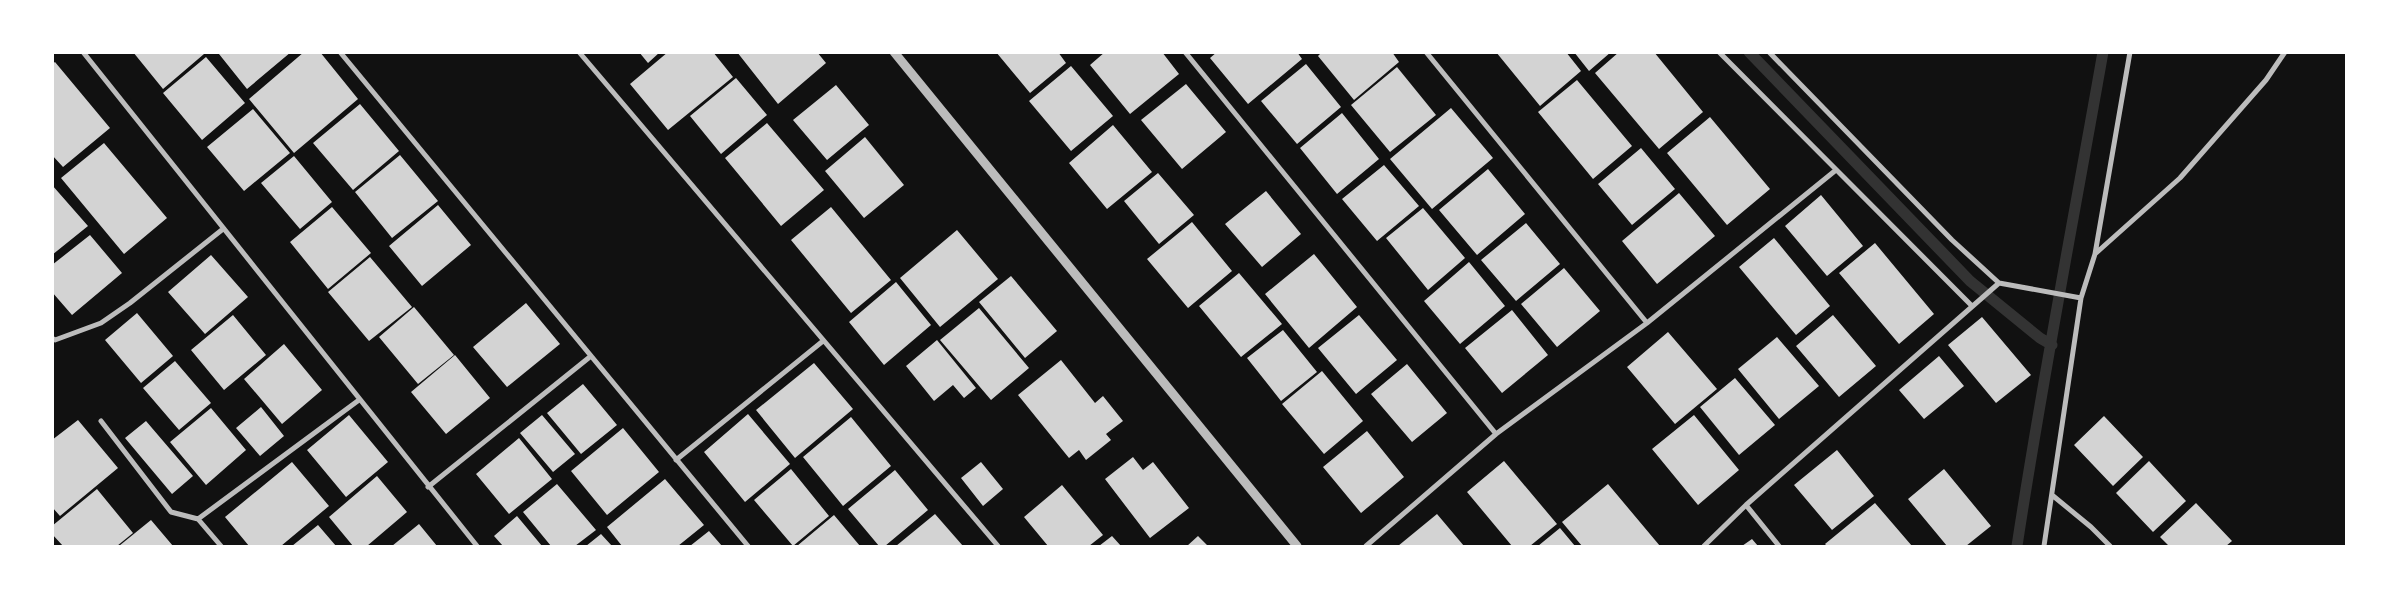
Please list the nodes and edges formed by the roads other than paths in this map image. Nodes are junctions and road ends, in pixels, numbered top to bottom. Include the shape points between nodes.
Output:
1 (340, 52) edge
2 (579, 52) edge
3 (894, 52) edge
4 (1194, 52) edge
5 (1426, 52) edge
6 (1719, 52) edge
7 (1769, 52) edge
8 (2130, 52) edge
9 (2285, 52) edge
10 (86, 54) edge
11 (1187, 54) edge
12 (1836, 170) junction
13 (223, 229) junction
14 (2094, 254) junction
15 (1999, 283) junction
16 (2081, 298) junction
17 (1972, 306) junction
18 (1647, 323) junction
19 (52, 338) edge
20 (823, 341) junction
21 (591, 356) junction
22 (359, 400) junction
23 (101, 421) dead end
24 (1496, 434) junction
25 (676, 460) junction
26 (428, 487) junction
27 (2052, 495) junction
28 (1746, 505) junction
29 (198, 519) junction
30 (221, 546) edge
31 (477, 546) edge
32 (748, 546) edge
33 (998, 546) edge
34 (1296, 546) edge
35 (1366, 546) edge
36 (1704, 546) edge
37 (1779, 546) edge
38 (2044, 546) edge
39 (2110, 546) edge

1 - 21 street
2 - 20 street
3 - 34 street
4 - 11 street
5 - 18 street
6 - 12 street
7 - 15 street via 1952,240
8 - 14 street
9 - 14 street via 2266,80 2180,178
10 - 13 street
11 - 24 street
12 - 17 street
12 - 18 street
13 - 19 street via 101,323 55,340
13 - 22 street
14 - 16 street
15 - 16 street
15 - 17 street
16 - 27 street
17 - 28 street
18 - 24 street
20 - 25 street
20 - 33 street
21 - 25 street
21 - 26 street
22 - 26 street
22 - 29 street
23 - 29 street via 171,512
24 - 35 street
25 - 32 street
26 - 31 street
27 - 38 street
27 - 39 street
28 - 36 street
28 - 37 street
29 - 30 street

